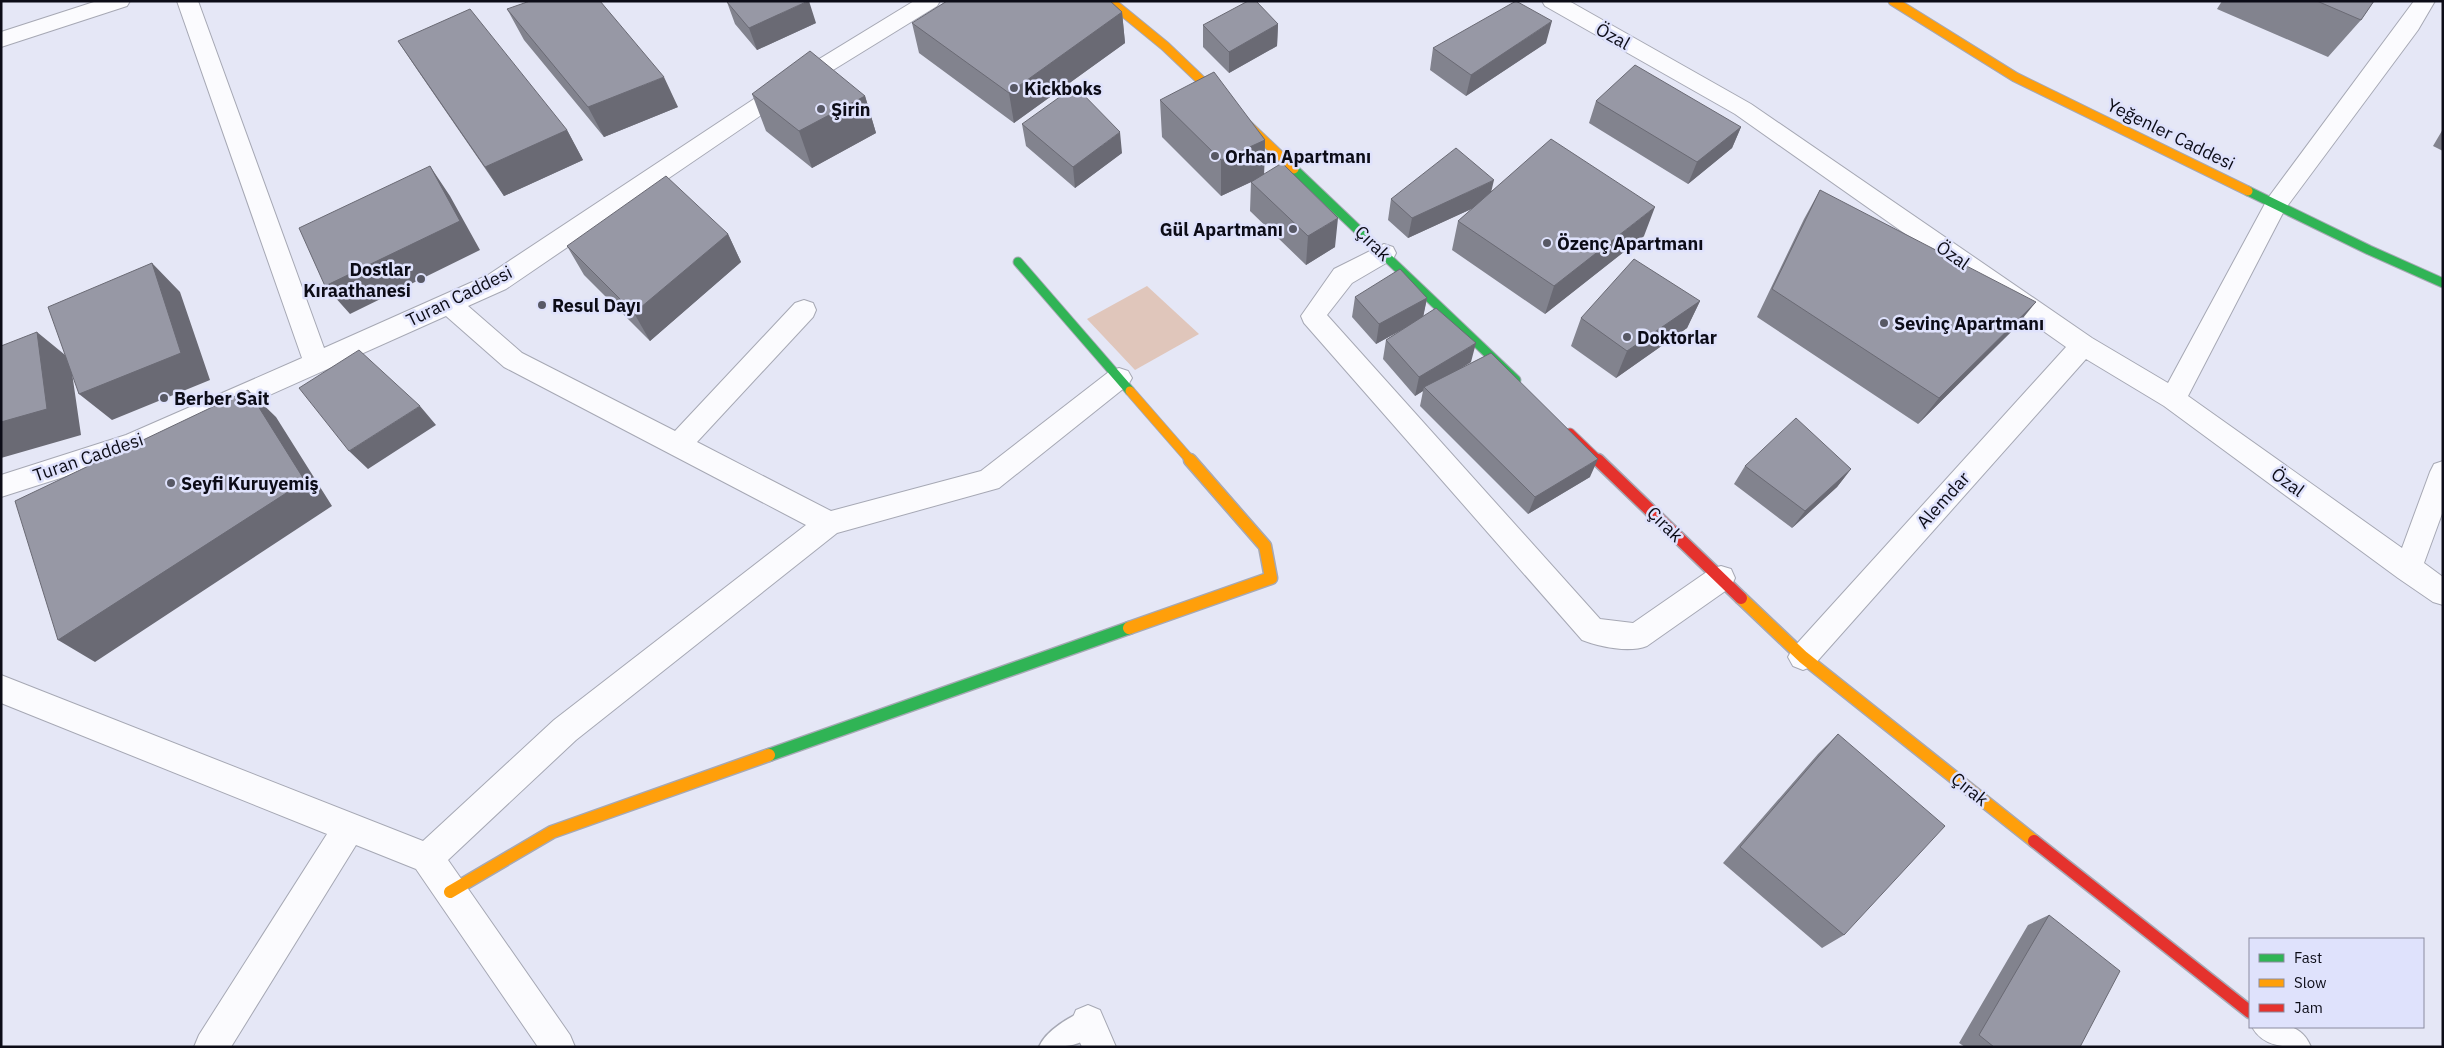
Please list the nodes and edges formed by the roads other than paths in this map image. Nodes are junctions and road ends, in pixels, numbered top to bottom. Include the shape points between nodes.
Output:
1 (120, 1) edge
2 (187, 1) edge
3 (1110, 1) edge
4 (1552, 1) edge
5 (1893, 1) edge
6 (2425, 1) edge
7 (924, 3) edge
8 (1, 40) edge
9 (2276, 204) junction
10 (1384, 253) junction
11 (1018, 262) dead end
12 (2443, 283) edge
13 (448, 303) junction
14 (804, 310) dead end
15 (2083, 345) junction
16 (316, 362) junction
17 (1119, 378) junction
18 (1527, 391) edge
19 (2173, 399) junction
20 (1563, 426) edge
21 (678, 445) junction
22 (2443, 472) edge
23 (1, 486) edge
24 (829, 522) junction
25 (2408, 569) junction
26 (1721, 578) junction
27 (2443, 593) edge
28 (1803, 656) junction
29 (1, 689) edge
30 (349, 827) junction
31 (427, 858) junction
32 (450, 892) junction
33 (2249, 1011) edge
34 (2270, 1028) edge
35 (1093, 1034) edge
36 (211, 1047) edge
37 (558, 1047) edge
38 (1052, 1047) edge
39 (2294, 1047) edge

1 - 8 street
2 - 16 street
3 - 10 street, Çırak via 1165,46
4 - 15 street, Özal via 1743,109
5 - 9 street, Yeğenler Caddesi via 2015,77
6 - 9 street
7 - 13 street, Turan Caddesi via 765,102 497,282
9 - 12 street, Yeğenler Caddesi
9 - 19 street
10 - 18 street, Çırak
10 - 26 street via 1343,276 1313,316 1592,630 1637,637
11 - 17 street
13 - 16 street, Turan Caddesi
13 - 21 street via 513,360
14 - 21 street
15 - 19 street, Özal
15 - 28 street, Alemdar
16 - 23 street, Turan Caddesi via 133,444
17 - 24 street via 989,480
17 - 32 street via 1265,546 1271,578 552,832
19 - 25 street, Özal
20 - 26 street, Çırak
21 - 24 street
22 - 25 street
24 - 31 street via 566,730
25 - 27 street, Özal
26 - 28 street, Çırak
28 - 33 street, Çırak
29 - 30 street
30 - 31 street
30 - 36 street
31 - 32 street
32 - 37 street
34 - 39 street
35 - 38 lane

